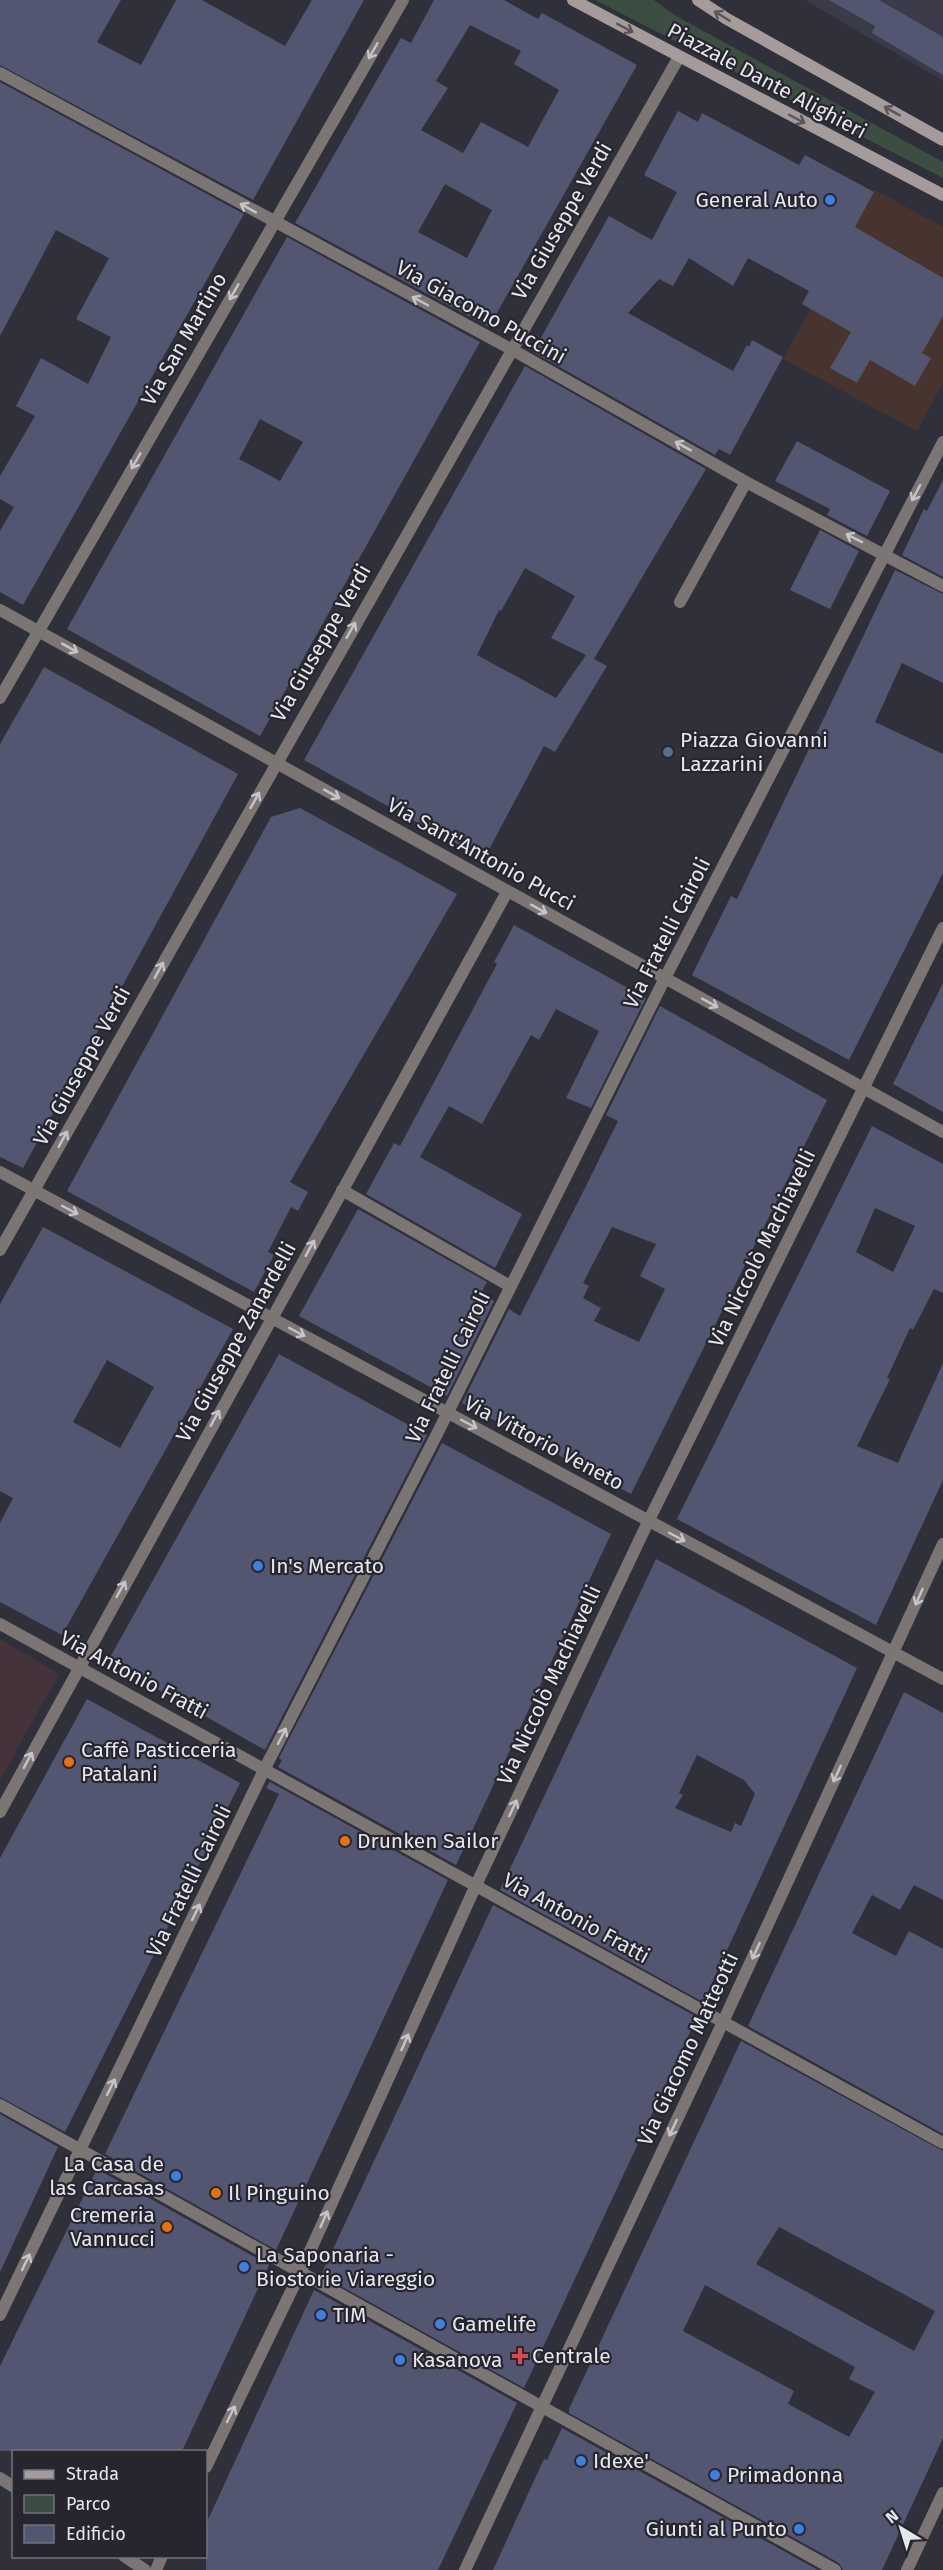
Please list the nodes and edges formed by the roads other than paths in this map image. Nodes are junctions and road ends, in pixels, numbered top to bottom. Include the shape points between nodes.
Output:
1 (403, 0) edge
2 (573, 0) edge
3 (698, 0) edge
4 (679, 57) junction
5 (0, 73) edge
6 (943, 140) edge
7 (943, 195) edge
8 (274, 223) junction
9 (511, 350) junction
10 (943, 442) edge
11 (746, 482) junction
12 (884, 554) junction
13 (943, 586) edge
14 (680, 602) dead end
15 (0, 610) edge
16 (38, 631) junction
17 (0, 698) edge
18 (276, 763) junction
19 (507, 892) junction
20 (943, 928) edge
21 (665, 978) junction
22 (862, 1088) junction
23 (943, 1132) edge
24 (0, 1172) edge
25 (34, 1190) junction
26 (342, 1190) junction
27 (0, 1250) edge
28 (510, 1286) junction
29 (270, 1317) junction
30 (447, 1413) junction
31 (648, 1522) junction
32 (943, 1544) edge
33 (0, 1624) edge
34 (894, 1653) junction
35 (78, 1667) junction
36 (943, 1679) edge
37 (265, 1768) junction
38 (0, 1812) edge
39 (476, 1885) junction
40 (723, 2022) junction
41 (0, 2105) edge
42 (943, 2143) edge
43 (81, 2149) junction
44 (301, 2271) junction
45 (0, 2315) edge
46 (541, 2407) junction
47 (207, 2465) edge
48 (943, 2493) edge
49 (127, 2558) edge
50 (145, 2570) edge
51 (465, 2570) edge
52 (835, 2570) edge
53 (907, 2570) edge

1 -> 8 street, Via San Martino
2 -> 4 street, Piazzale Dante Alighieri
6 -> 3 street, Piazzale Dante Alighieri
4 -> 7 street, Piazzale Dante Alighieri
4 - 9 street, Via Giuseppe Verdi
8 -> 5 street, Via Giacomo Puccini
9 -> 8 street, Via Giacomo Puccini
8 -> 16 street, Via San Martino
11 -> 9 street, Via Giacomo Puccini
18 -> 9 street, Via Giuseppe Verdi
10 -> 12 street, Via Fratelli Cairoli
12 -> 11 street, Via Giacomo Puccini
11 - 14 street
12 - 13 street, Via Giacomo Puccini
12 - 21 street, Via Fratelli Cairoli
15 - 16 street, Via Sant'Antonio Pucci
16 - 17 street, Via San Martino
16 -> 18 street, Via Sant'Antonio Pucci
18 -> 19 street, Via Sant'Antonio Pucci
25 -> 18 street, Via Giuseppe Verdi
19 -> 21 street, Via Sant'Antonio Pucci
19 - 26 street, Via Giuseppe Zanardelli
20 - 22 street, Via Niccolò Machiavelli
21 -> 22 street, Via Sant'Antonio Pucci
21 - 28 street, Via Fratelli Cairoli
22 - 23 street, Via Sant'Antonio Pucci
22 - 31 street, Via Niccolò Machiavelli
24 - 25 street, Via Vittorio Veneto
25 - 27 street, Via Giuseppe Verdi
25 -> 29 street, Via Vittorio Veneto
26 - 28 street
29 -> 26 street, Via Giuseppe Zanardelli
28 - 30 street, Via Fratelli Cairoli
29 -> 30 street, Via Vittorio Veneto
35 -> 29 street, Via Giuseppe Zanardelli
30 -> 31 street, Via Vittorio Veneto
37 -> 30 street, Via Fratelli Cairoli
31 -> 34 street, Via Vittorio Veneto
39 -> 31 street, Via Niccolò Machiavelli
32 -> 34 street, Via Giacomo Matteotti
33 - 35 street, Via Antonio Fratti
34 - 36 street, Via Vittorio Veneto
34 -> 40 street, Via Giacomo Matteotti
35 - 37 street, Via Antonio Fratti
38 -> 35 street, Via Giuseppe Zanardelli
37 - 39 street, Via Antonio Fratti
43 -> 37 street, Via Fratelli Cairoli
39 - 40 street, Via Antonio Fratti
44 -> 39 street, Via Niccolò Machiavelli
40 - 42 street, Via Antonio Fratti
40 -> 46 street, Via Giacomo Matteotti
41 - 43 street
43 - 44 street
45 -> 43 street, Via Fratelli Cairoli
44 - 46 street
47 -> 44 street, Via Niccolò Machiavelli
46 - 51 street, Via Giacomo Matteotti
46 - 52 street
48 - 53 street
49 - 50 street

